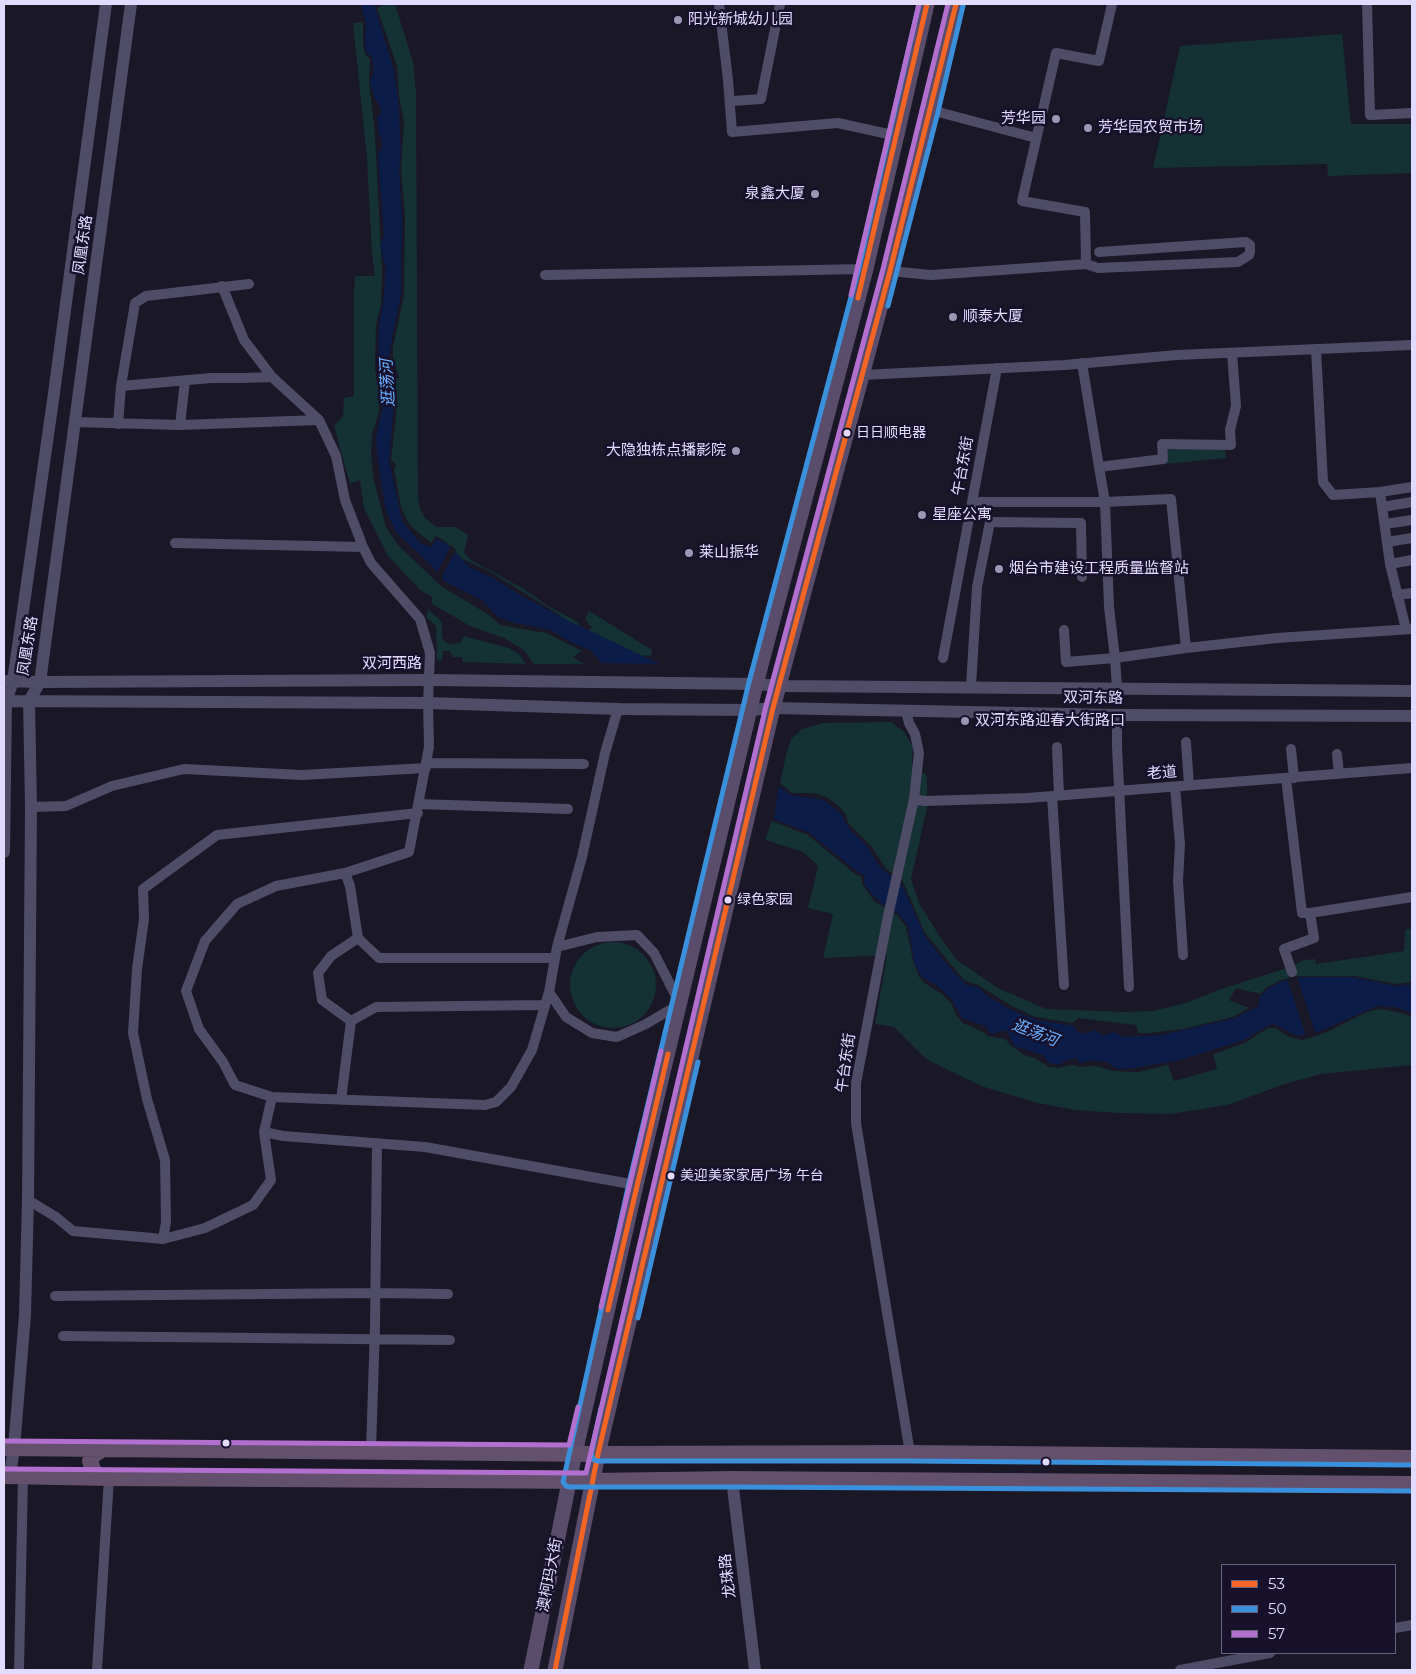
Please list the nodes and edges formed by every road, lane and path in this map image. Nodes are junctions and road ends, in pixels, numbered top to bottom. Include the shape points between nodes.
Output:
1 (106, 4) edge
2 (131, 4) edge
3 (719, 4) edge
4 (780, 4) edge
5 (927, 4) edge
6 (956, 4) edge
7 (1112, 4) edge
8 (1366, 4) edge
9 (733, 101) dead end
10 (931, 110) junction
11 (1412, 113) edge
12 (896, 136) junction
13 (1036, 138) junction
14 (1099, 252) dead end
15 (1086, 264) junction
16 (866, 269) junction
17 (890, 271) junction
18 (545, 275) dead end
19 (249, 284) dead end
20 (222, 286) junction
21 (1412, 345) edge
22 (1316, 349) junction
23 (1232, 353) junction
24 (1082, 363) junction
25 (997, 368) junction
26 (862, 375) junction
27 (272, 376) junction
28 (185, 381) junction
29 (121, 386) junction
30 (318, 420) junction
31 (75, 422) junction
32 (118, 424) junction
33 (180, 425) junction
34 (1099, 467) junction
35 (1412, 487) edge
36 (1380, 492) junction
37 (980, 502) dead end
38 (1105, 502) junction
39 (1412, 502) edge
40 (1382, 507) junction
41 (1412, 520) edge
42 (1385, 524) junction
43 (1412, 538) edge
44 (1387, 542) junction
45 (175, 543) dead end
46 (363, 547) junction
47 (1412, 560) edge
48 (1390, 564) junction
49 (1082, 577) dead end
50 (1412, 593) edge
51 (1397, 595) junction
52 (1409, 629) edge
53 (1064, 630) dead end
54 (1186, 648) junction
55 (943, 658) dead end
56 (1115, 658) junction
57 (429, 680) junction
58 (8, 681) edge
59 (40, 682) junction
60 (756, 684) junction
61 (780, 686) junction
62 (971, 686) junction
63 (1117, 688) junction
64 (1412, 691) edge
65 (5, 701) edge
66 (29, 701) junction
67 (428, 703) junction
68 (773, 708) junction
69 (618, 709) junction
70 (751, 710) junction
71 (906, 711) junction
72 (1117, 715) junction
73 (1412, 716) edge
74 (1186, 742) dead end
75 (1057, 747) dead end
76 (1291, 750) dead end
77 (1337, 754) dead end
78 (584, 764) dead end
79 (426, 765) junction
80 (1412, 768) edge
81 (1339, 774) junction
82 (1290, 778) junction
83 (1189, 786) junction
84 (1174, 787) junction
85 (1120, 791) junction
86 (1056, 796) junction
87 (914, 799) junction
88 (30, 807) junction
89 (418, 809) junction
90 (568, 809) dead end
91 (4, 852) edge
92 (345, 873) junction
93 (1412, 897) edge
94 (1310, 913) junction
95 (358, 938) junction
96 (557, 947) junction
97 (1183, 954) dead end
98 (555, 958) junction
99 (1292, 972) dead end
100 (1064, 985) dead end
101 (1129, 987) dead end
102 (548, 992) junction
103 (680, 1004) junction
104 (544, 1005) junction
105 (351, 1021) junction
106 (272, 1097) junction
107 (341, 1100) junction
108 (264, 1132) junction
109 (377, 1143) junction
110 (636, 1185) junction
111 (28, 1200) junction
112 (163, 1239) junction
113 (375, 1292) junction
114 (448, 1294) dead end
115 (55, 1296) dead end
116 (63, 1336) dead end
117 (375, 1338) junction
118 (450, 1340) dead end
119 (9, 1448) edge
120 (103, 1449) junction
121 (371, 1451) junction
122 (910, 1453) junction
123 (575, 1454) junction
124 (598, 1454) junction
125 (1412, 1458) edge
126 (12, 1476) edge
127 (107, 1478) junction
128 (732, 1479) junction
129 (570, 1480) junction
130 (592, 1481) junction
131 (1412, 1484) edge
132 (1412, 1625) edge
133 (1396, 1628) edge
134 (1265, 1654) edge
135 (19, 1670) edge
136 (97, 1670) edge
137 (531, 1670) edge
138 (555, 1670) edge
139 (755, 1670) edge
140 (1180, 1670) edge

1 - 58 street, 凤凰东路 via 54,393
2 - 31 street, 凤凰东路
3 - 12 street via 732,132 838,123
4 - 9 street via 761,99
5 - 12 main road, 澳柯玛大街
6 - 10 main road, 澳柯玛大街
7 - 13 street via 1100,61 1056,53
8 - 11 street via 1370,114
10 - 13 street
10 - 17 main road, 澳柯玛大街
12 - 16 main road, 澳柯玛大街
13 - 15 street via 1022,201 1085,212
14 - 15 street via 1246,242 1250,245 1249,255 1238,262 1098,268
15 - 17 street via 931,275
16 - 18 street
16 - 60 main road, 澳柯玛大街
17 - 26 main road, 澳柯玛大街
19 - 20 street
20 - 27 street via 244,340
20 - 29 street via 146,296 135,303
21 - 22 street
22 - 23 street
22 - 36 street via 1323,482 1333,495
23 - 24 street
23 - 34 street via 1236,406 1230,430 1231,445 1162,444 1163,459
24 - 25 street
24 - 34 street
25 - 26 street
25 - 55 street, 午台东街
26 - 61 main road, 澳柯玛大街
27 - 28 street
27 - 30 street
28 - 29 street
28 - 33 street
29 - 32 street
30 - 33 street
30 - 46 street via 336,456 345,500
31 - 32 street
31 - 59 street, 凤凰东路
32 - 33 street
34 - 38 street
35 - 36 street
36 - 40 street
37 - 38 street
38 - 54 street via 1171,499
38 - 56 street via 1109,607
39 - 40 street
40 - 42 street
41 - 42 street
42 - 44 street
43 - 44 street
44 - 48 street
45 - 46 street
46 - 57 street via 371,562 420,619 430,653
47 - 48 street
48 - 51 street
49 - 62 street via 1081,523 990,522 977,587
50 - 51 street
51 - 52 street
52 - 54 street
53 - 56 street via 1066,662
54 - 56 street
56 - 63 street
57 - 59 street, 双河西路
57 - 60 street, 双河西路
57 - 67 street
58 - 59 street, 双河西路
58 - 65 street, 凤凰东路
59 - 66 street, 凤凰东路
60 - 61 street, 双河西路
60 - 70 main road, 澳柯玛大街
61 - 62 street, 双河东路
61 - 68 main road, 澳柯玛大街
62 - 63 street, 双河东路
63 - 64 street, 双河东路
65 - 66 street
65 - 91 street, 凤凰东路
66 - 67 street
66 - 88 street
67 - 69 street
67 - 79 street
68 - 70 street
68 - 71 street, 双河东路
68 - 124 main road, 澳柯玛大街
69 - 70 street
69 - 96 street
70 - 103 main road, 澳柯玛大街
71 - 72 street, 双河东路
71 - 87 street, 午台东街 via 919,752
72 - 73 street, 双河东路
72 - 85 street
74 - 83 street
75 - 86 street
76 - 82 street
77 - 81 street
78 - 79 street
79 - 88 street via 302,775 184,769 112,786 66,806
79 - 89 street
80 - 81 street, 老道
81 - 82 street, 老道
82 - 83 street, 老道
82 - 94 street via 1302,913
83 - 84 street, 老道
84 - 85 street, 老道
84 - 97 street via 1180,844 1178,881
85 - 86 street, 老道
85 - 101 street
86 - 87 street, 老道
86 - 100 street
87 - 122 street, 午台东街 via 856,1082 856,1123
88 - 111 street
89 - 90 street
89 - 92 street via 409,852
89 - 112 street via 216,835 143,889 144,919 132,1033 165,1160 166,1222
92 - 95 street
92 - 106 street via 276,886 237,904 205,941 186,991 200,1029 236,1085
93 - 94 street
94 - 99 street via 1314,938 1284,949
95 - 98 street via 379,958
95 - 105 street via 331,956 318,973 322,1000
96 - 98 street
96 - 103 street via 597,937 637,935 654,953
98 - 102 street
102 - 103 street via 566,1016 592,1033 618,1037
102 - 104 street
103 - 110 main road, 澳柯玛大街
104 - 105 street via 376,1007
104 - 107 street via 532,1050 511,1087 496,1102 484,1106
105 - 107 street
106 - 107 street
106 - 108 street
108 - 109 street
108 - 112 street via 271,1180 253,1205 205,1228
109 - 110 street via 425,1147
109 - 113 street
110 - 123 main road, 澳柯玛大街
111 - 112 street via 73,1231
111 - 119 street via 25,1315
113 - 114 street
113 - 115 street
113 - 117 street
116 - 117 street
117 - 118 street
117 - 121 street
119 - 120 highway
119 - 126 street
120 - 121 highway
120 - 127 highway via 90,1461 94,1472
121 - 123 highway
122 - 124 highway
122 - 125 highway
123 - 124 highway
123 - 129 main road, 澳柯玛大街
124 - 130 main road, 澳柯玛大街
126 - 127 highway
126 - 135 street
127 - 129 highway
127 - 136 street
128 - 130 highway
128 - 131 highway
128 - 139 street, 龙珠路
129 - 130 highway
129 - 137 main road, 澳柯玛大街
130 - 138 main road, 澳柯玛大街
132 - 133 street
134 - 140 street

